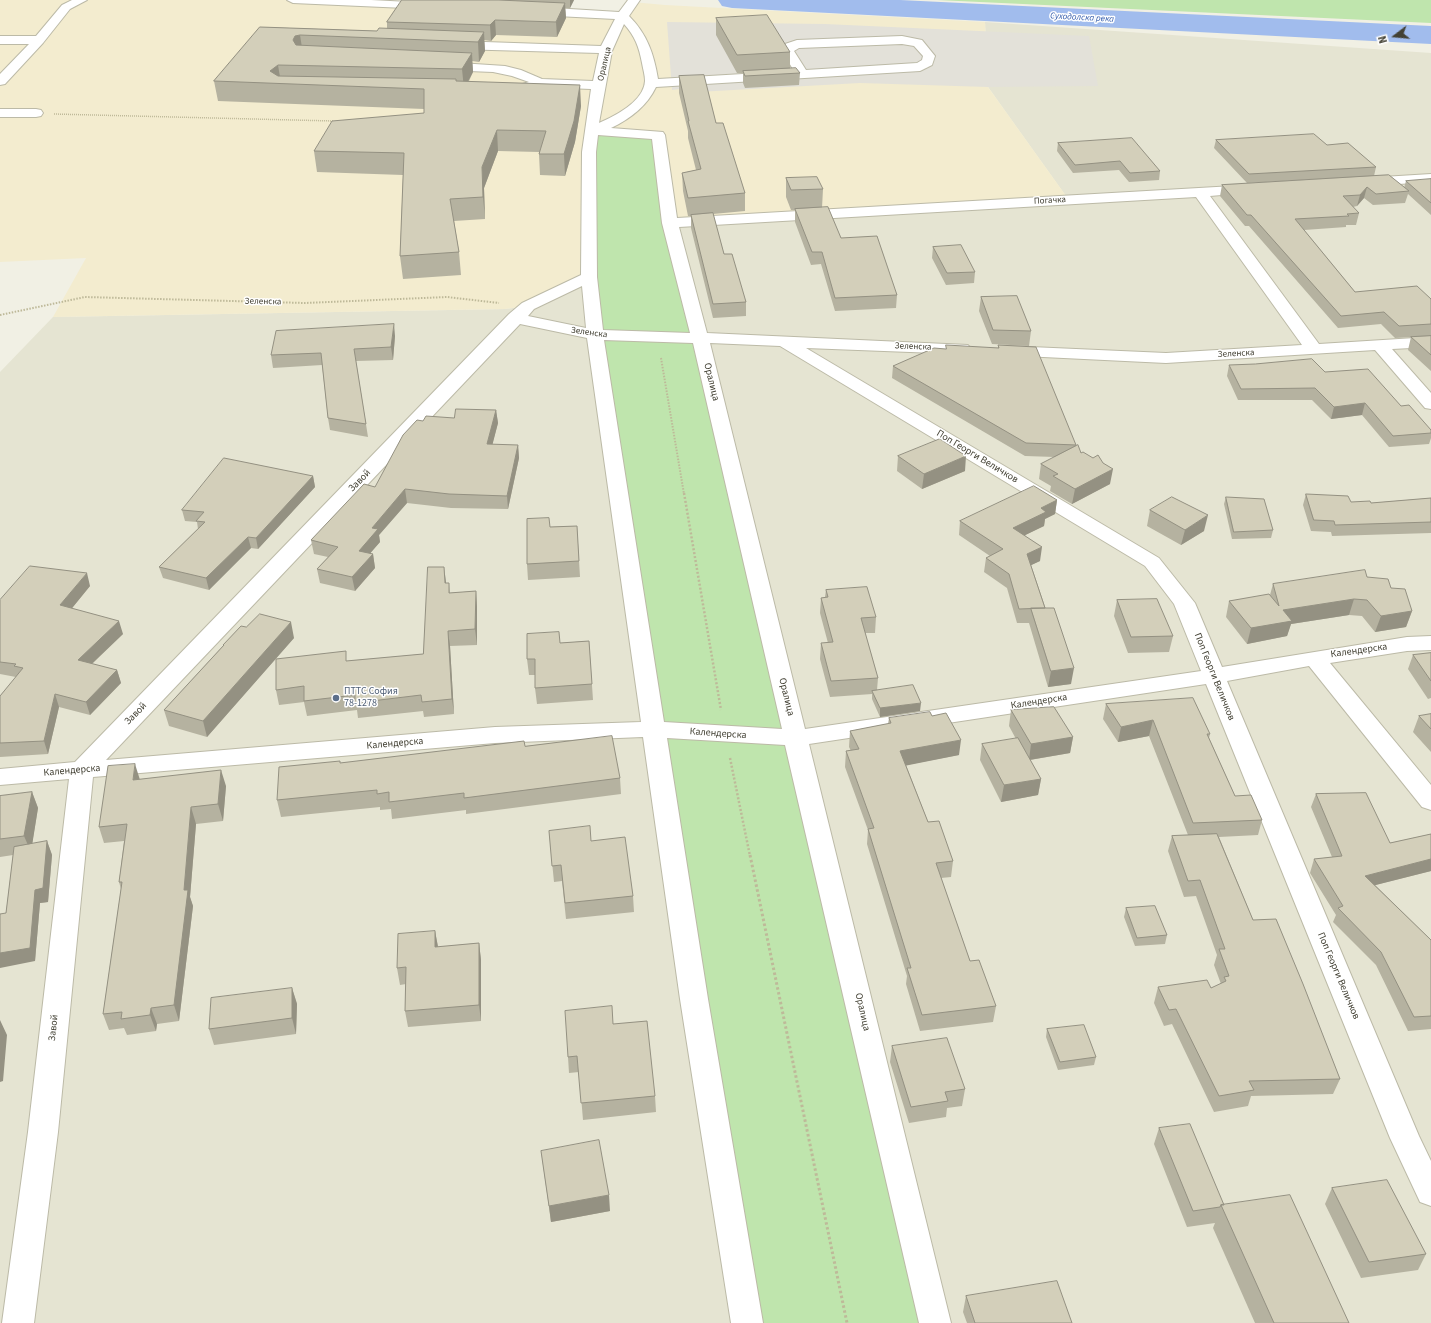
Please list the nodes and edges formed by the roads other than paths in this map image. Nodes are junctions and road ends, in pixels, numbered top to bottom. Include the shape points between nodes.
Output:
1 (81, 0) edge
2 (293, 0) edge
3 (633, 1) edge
4 (438, 6) edge
5 (526, 11) edge
6 (622, 16) junction
7 (0, 40) edge
8 (39, 40) junction
9 (446, 45) edge
10 (606, 50) junction
11 (429, 65) edge
12 (802, 74) junction
13 (0, 81) edge
14 (540, 83) junction
15 (651, 83) junction
16 (600, 85) junction
17 (492, 95) edge
18 (0, 113) edge
19 (36, 113) road end
20 (592, 131) junction
21 (1431, 178) edge
22 (1351, 183) edge
23 (1264, 188) edge
24 (1200, 192) junction
25 (670, 223) junction
26 (589, 277) junction
27 (522, 312) junction
28 (595, 335) junction
29 (700, 338) junction
30 (785, 342) junction
31 (1431, 342) edge
32 (1380, 346) junction
33 (1314, 349) junction
34 (1431, 404) edge
35 (1431, 643) edge
36 (1314, 658) junction
37 (1213, 676) junction
38 (654, 729) junction
39 (796, 738) junction
40 (82, 770) junction
41 (0, 776) edge
42 (1431, 801) edge
43 (1431, 1192) edge
44 (18, 1323) edge
45 (747, 1323) edge
46 (935, 1323) edge

1 - 8 street via 66,7
2 - 4 street
3 - 6 street, Оралица
5 - 6 street
6 - 10 street, Оралица
6 - 15 street via 638,31 647,53
7 - 8 street
8 - 13 street
9 - 10 street
10 - 16 street, Оралица
11 - 14 street via 500,68
12 - 12 street via 920,67 928,62 929,56 918,43 902,40 797,44 789,47 788,51
12 - 15 street
14 - 16 street
14 - 17 street
15 - 20 street via 640,103 613,123
16 - 20 street, Оралица
18 - 19 street
20 - 25 street, Оралица via 658,135
20 - 26 street, Оралица via 589,152
21 - 22 street
23 - 24 street, Погачка
24 - 25 street, Погачка
24 - 33 street
25 - 29 street, Оралица
26 - 27 street, Завой
26 - 28 street, Оралица
27 - 28 street, Зеленска
27 - 40 street, Завой
28 - 29 street, Зеленска
28 - 38 street, Оралица
29 - 30 street, Зеленска
29 - 39 street, Оралица
30 - 33 street, Зеленска via 1166,358
30 - 37 street, Поп Георги Величков via 1152,562 1184,603
31 - 32 street, Зеленска
32 - 33 street, Зеленска
32 - 34 street
35 - 36 street, Календерска via 1407,644
36 - 37 street, Календерска
36 - 42 street
37 - 39 street, Календерска
37 - 43 street, Поп Георги Величков via 1405,1138
38 - 39 street, Календерска
38 - 40 street, Календерска via 495,735
38 - 45 street, Оралица via 694,999
39 - 46 street, Оралица
40 - 41 street, Календерска
40 - 44 street, Завой via 43,1132

